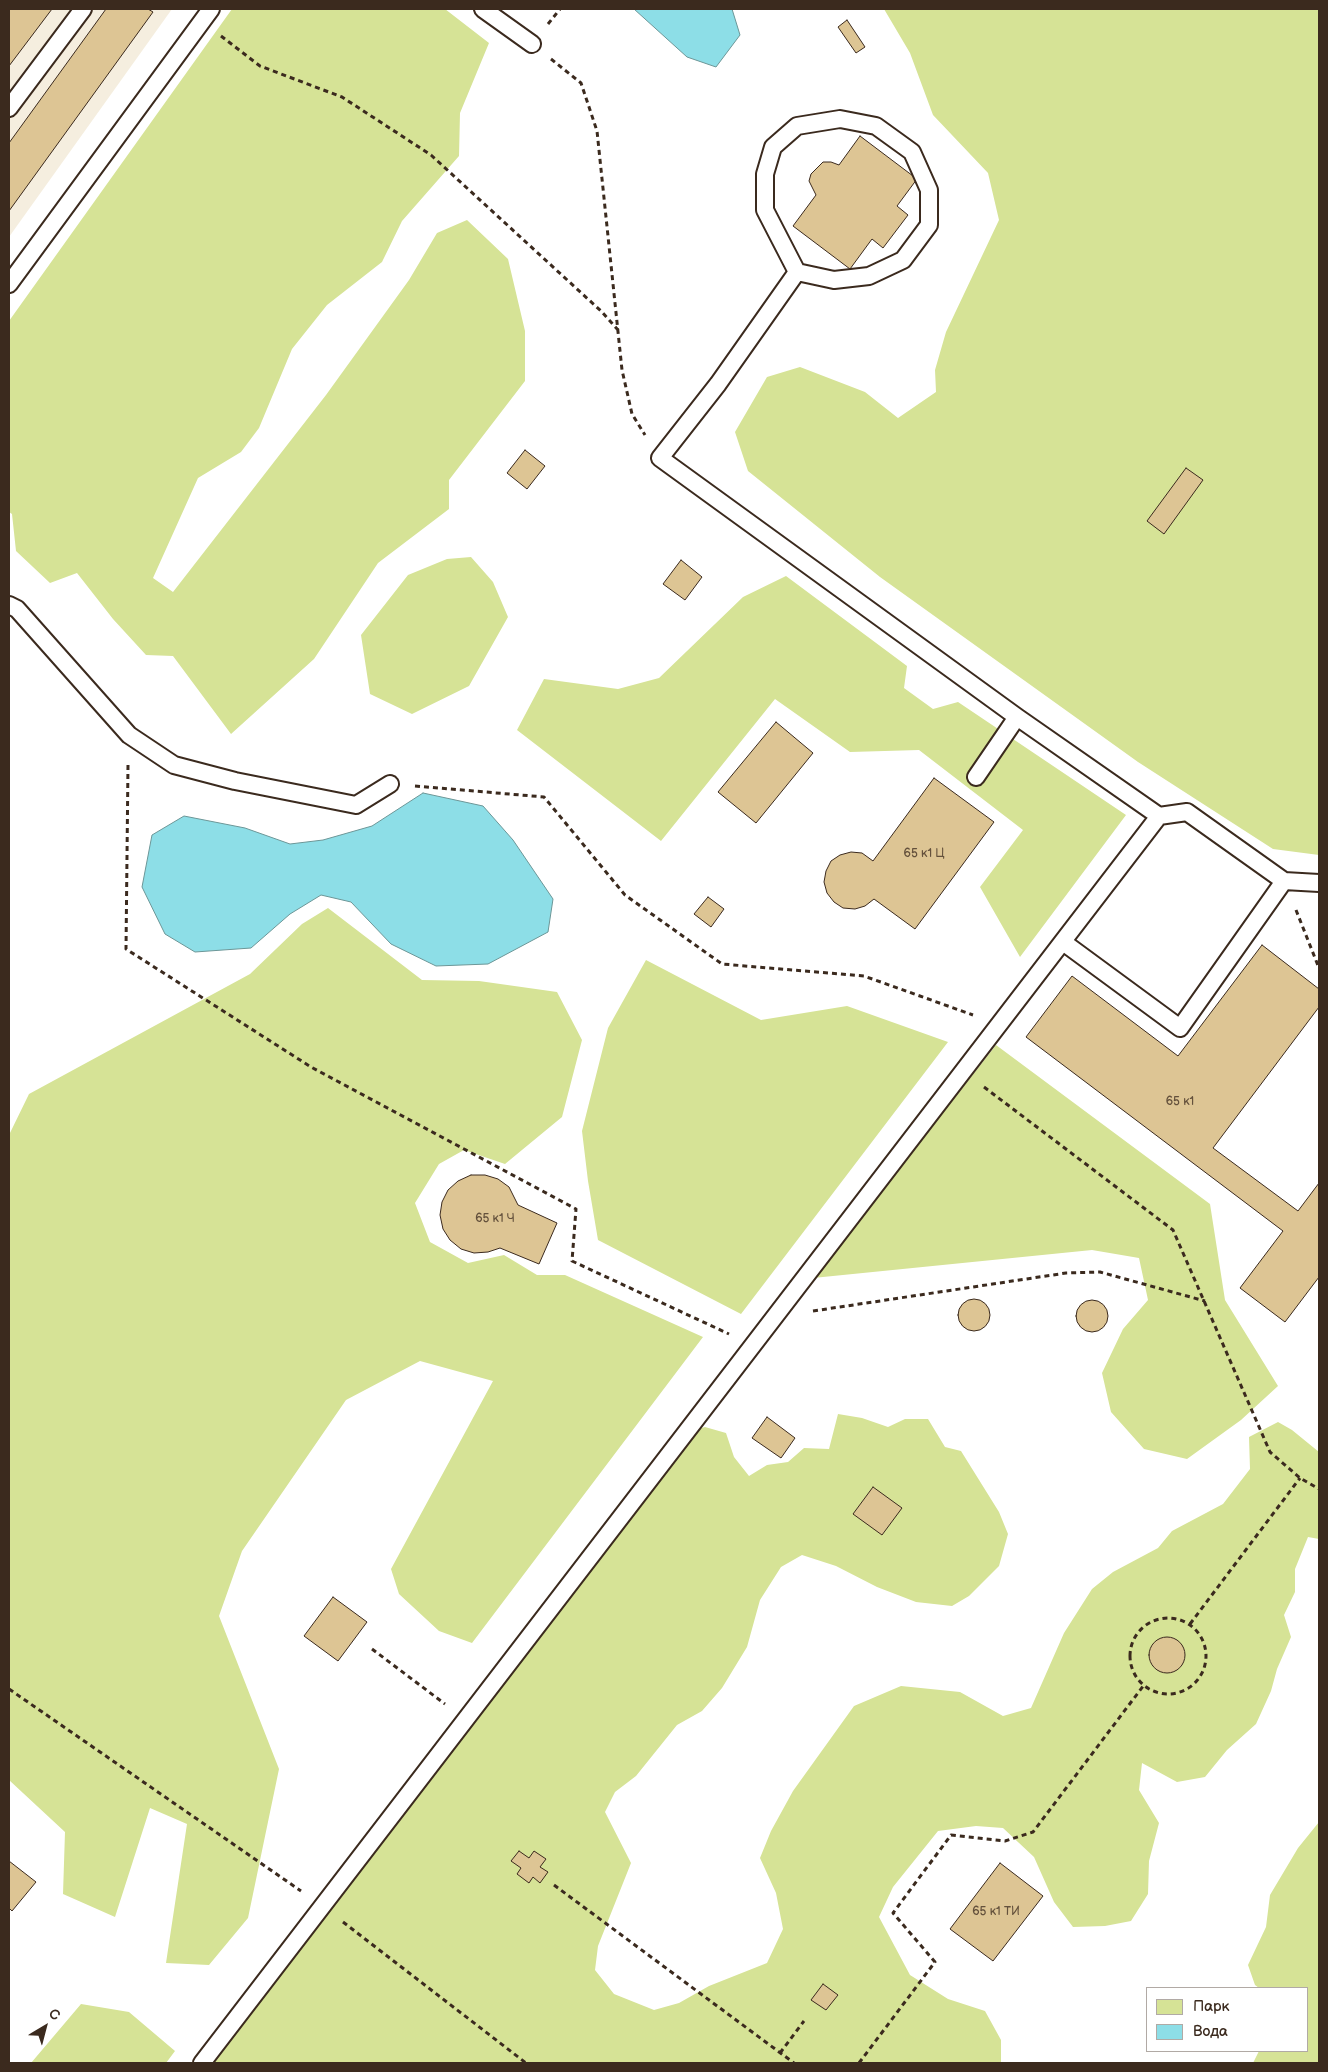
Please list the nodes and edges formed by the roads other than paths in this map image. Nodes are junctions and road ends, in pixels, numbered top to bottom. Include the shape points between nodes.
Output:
1 (83, 9) edge
2 (484, 9) edge
3 (201, 12) edge
4 (532, 44) road end
5 (9, 108) edge
6 (797, 272) junction
7 (9, 284) edge
8 (9, 605) edge
9 (1017, 717) junction
10 (976, 777) dead end
11 (390, 784) road end
12 (1160, 816) junction
13 (1284, 881) junction
14 (1319, 883) edge
15 (1063, 942) junction
16 (202, 2063) edge

1 - 5 lane
2 - 4 lane
3 - 7 lane
6 - 6 lane via 765,210 765,174 774,147 797,126 840,119 876,126 912,152 929,190 929,225 903,260 869,276 834,280
6 - 9 lane via 718,384 660,458
8 - 11 lane via 17,608 129,735 174,765 235,781 356,805
9 - 10 lane
9 - 12 lane
12 - 13 lane via 1187,812
12 - 15 lane
13 - 14 lane
13 - 15 lane via 1180,1028
15 - 16 lane

